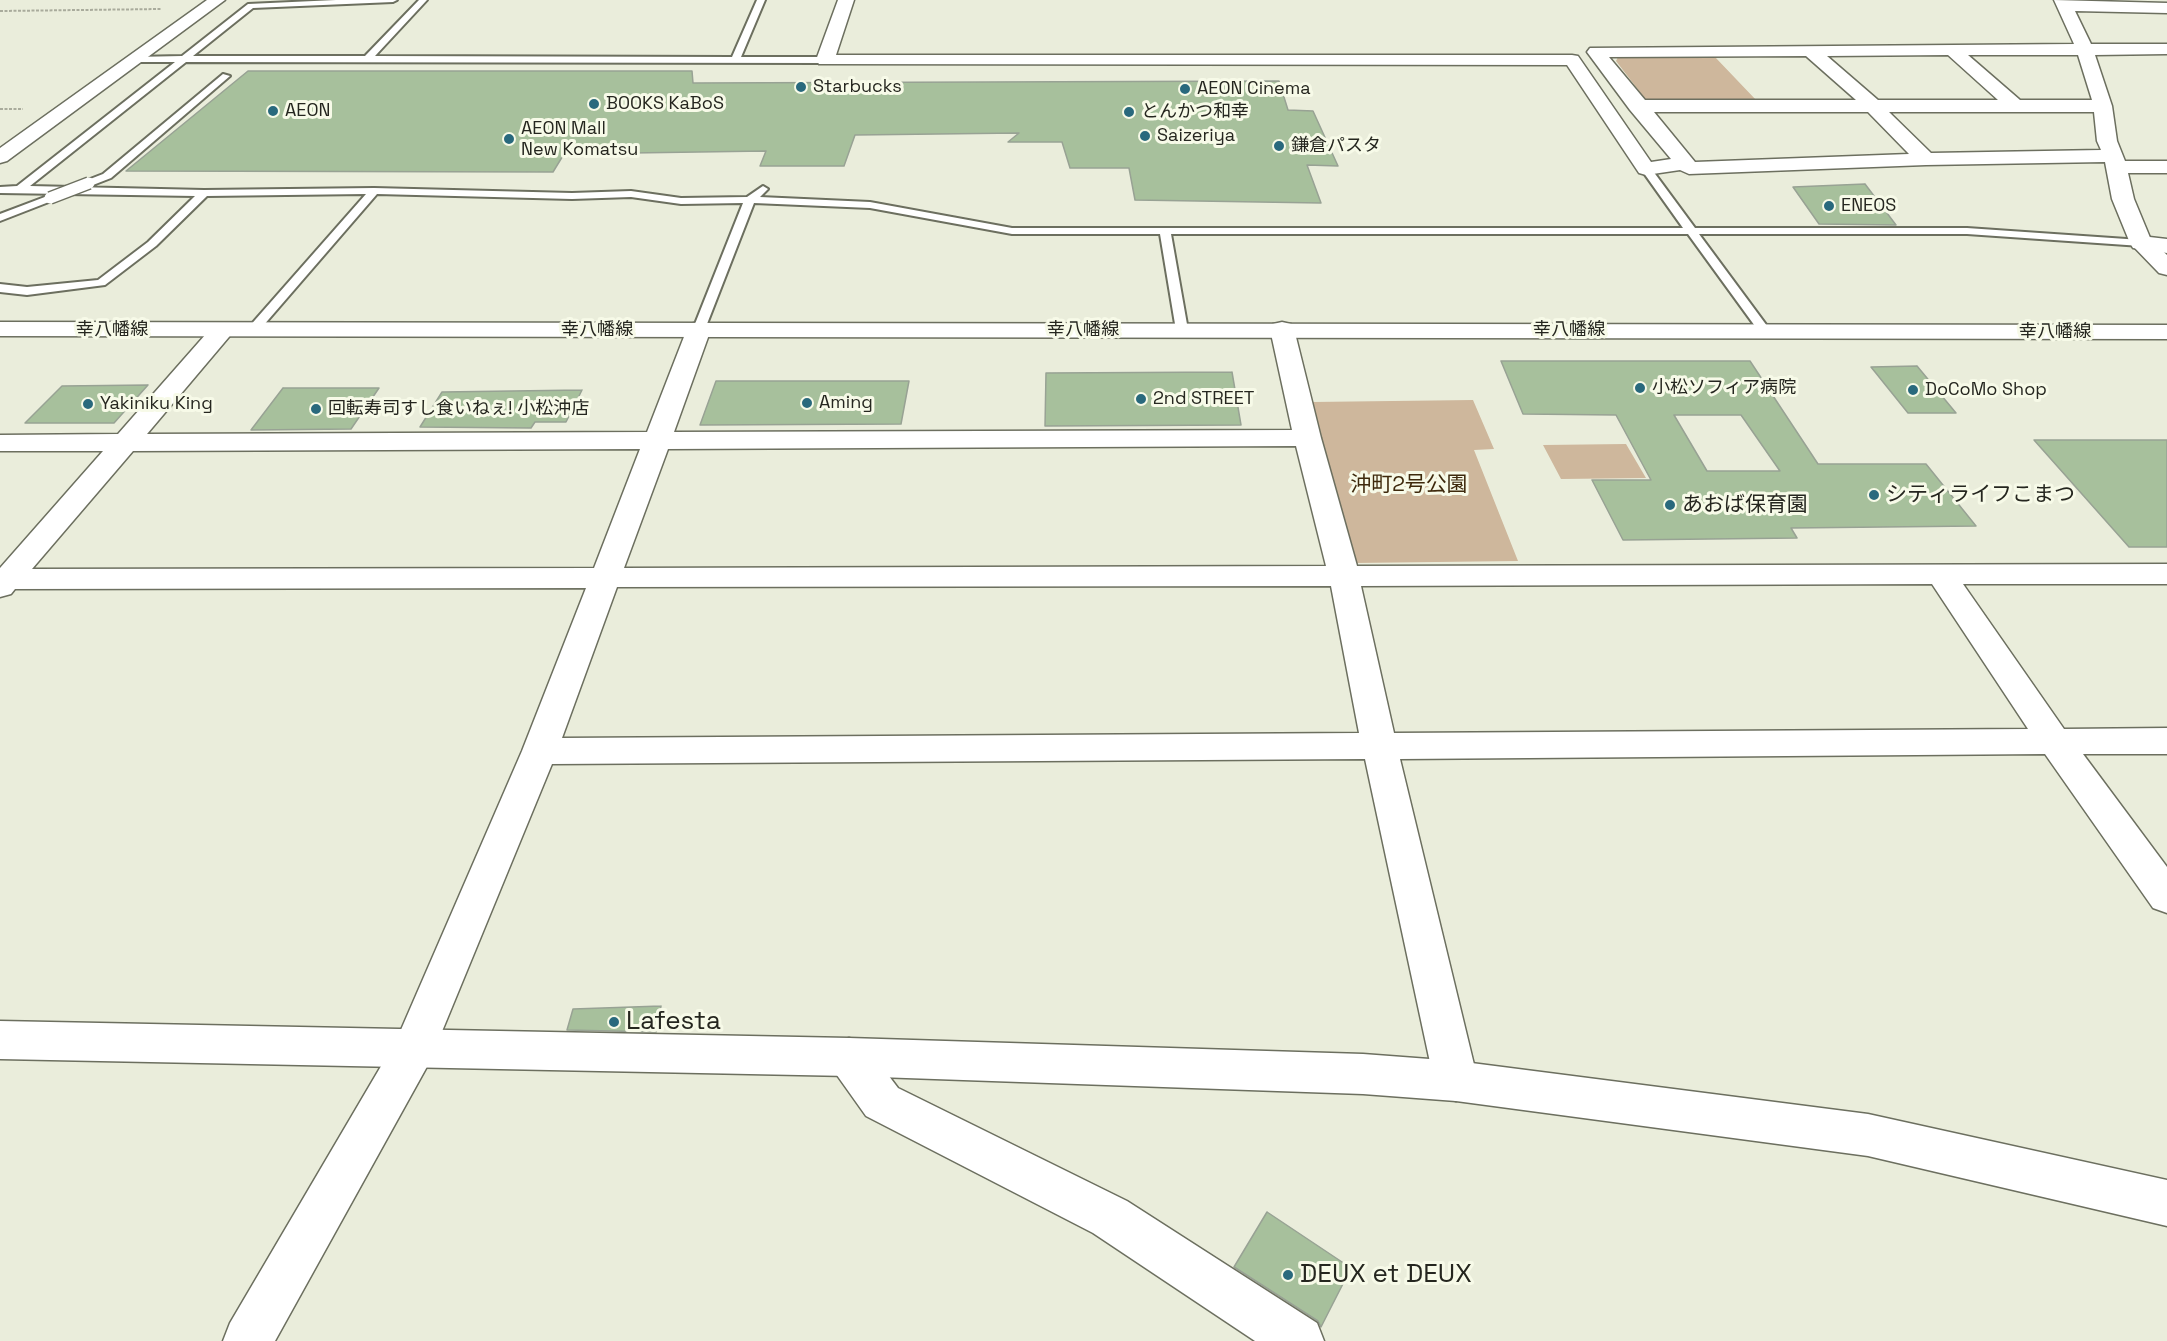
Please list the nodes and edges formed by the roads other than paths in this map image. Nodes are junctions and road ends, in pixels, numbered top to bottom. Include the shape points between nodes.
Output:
1 (393, 0) edge
2 (423, 0) edge
3 (761, 0) edge
4 (846, 0) edge
5 (2064, 3) edge
6 (211, 4) edge
7 (2167, 9) edge
8 (2167, 49) edge
9 (2085, 50) junction
10 (1953, 51) junction
11 (1812, 52) junction
12 (367, 58) junction
13 (137, 59) junction
14 (186, 59) junction
15 (735, 60) junction
16 (825, 60) junction
17 (226, 76) dead end
18 (1872, 105) junction
19 (1637, 106) junction
20 (2015, 106) junction
21 (2103, 106) junction
22 (0, 157) edge
23 (1926, 159) junction
24 (2115, 162) junction
25 (1685, 163) junction
26 (2167, 167) edge
27 (1646, 169) junction
28 (20, 189) junction
29 (764, 189) dead end
30 (0, 190) edge
31 (374, 191) junction
32 (204, 193) junction
33 (750, 200) junction
34 (0, 218) edge
35 (1165, 231) junction
36 (1693, 232) junction
37 (2141, 243) junction
38 (2167, 246) edge
39 (2167, 268) edge
40 (0, 288) edge
41 (699, 329) junction
42 (0, 330) edge
43 (1182, 330) junction
44 (1282, 330) junction
45 (1764, 330) junction
46 (222, 331) junction
47 (252, 331) junction
48 (2167, 332) edge
49 (1307, 438) junction
50 (656, 442) junction
51 (0, 443) edge
52 (125, 443) junction
53 (2167, 574) edge
54 (1941, 575) junction
55 (1344, 576) junction
56 (603, 579) junction
57 (2, 582) edge
58 (2054, 741) junction
59 (2167, 741) edge
60 (1379, 745) junction
61 (540, 751) junction
62 (2167, 897) edge
63 (0, 1041) edge
64 (414, 1050) junction
65 (849, 1057) junction
66 (1456, 1081) junction
67 (2167, 1203) edge
68 (248, 1341) edge
69 (1299, 1341) edge

1 - 14 lane via 251,6
2 - 12 lane
3 - 15 lane
4 - 16 street
5 - 7 street
5 - 9 street
6 - 13 street
8 - 9 street
9 - 10 street
9 - 21 street
10 - 11 street
10 - 20 street
11 - 18 street
11 - 19 street via 1596,52
12 - 14 lane
12 - 15 lane
13 - 14 lane
13 - 22 street
14 - 28 lane
15 - 16 lane
16 - 27 street via 1572,60
17 - 34 lane, bridge via 107,176
18 - 19 street
18 - 20 street
18 - 23 street
19 - 25 street
20 - 21 street
21 - 24 street
23 - 24 street
23 - 25 street via 1689,168
24 - 26 street
24 - 37 street via 2123,199
25 - 27 street
27 - 36 lane
28 - 30 lane
28 - 32 lane
29 - 33 lane
31 - 32 lane
31 - 33 lane via 631,194 681,201
31 - 47 lane
32 - 40 lane via 152,244 101,283 27,291
33 - 35 lane via 870,205 1012,231
33 - 41 lane
35 - 36 lane
35 - 43 lane
36 - 37 lane via 1967,231
36 - 45 lane
37 - 38 street
37 - 39 street
41 - 43 street, 幸八幡線
41 - 47 street, 幸八幡線
41 - 50 street
42 - 46 street, 幸八幡線
43 - 44 street, 幸八幡線
44 - 45 street, 幸八幡線
44 - 49 street
45 - 48 street, 幸八幡線
46 - 47 street, 幸八幡線
46 - 52 street
49 - 50 street
49 - 55 street
50 - 52 street
50 - 56 street
51 - 52 street
52 - 57 street
53 - 54 street
54 - 55 street
54 - 58 street
55 - 56 street
55 - 60 street
56 - 57 street
56 - 61 street
58 - 59 street
58 - 60 street
58 - 62 street
60 - 61 street
60 - 66 street
61 - 64 street
63 - 64 street
64 - 65 street
64 - 68 street
65 - 66 street via 1363,1074
65 - 69 street via 882,1102 1110,1217
66 - 67 street via 1868,1136

